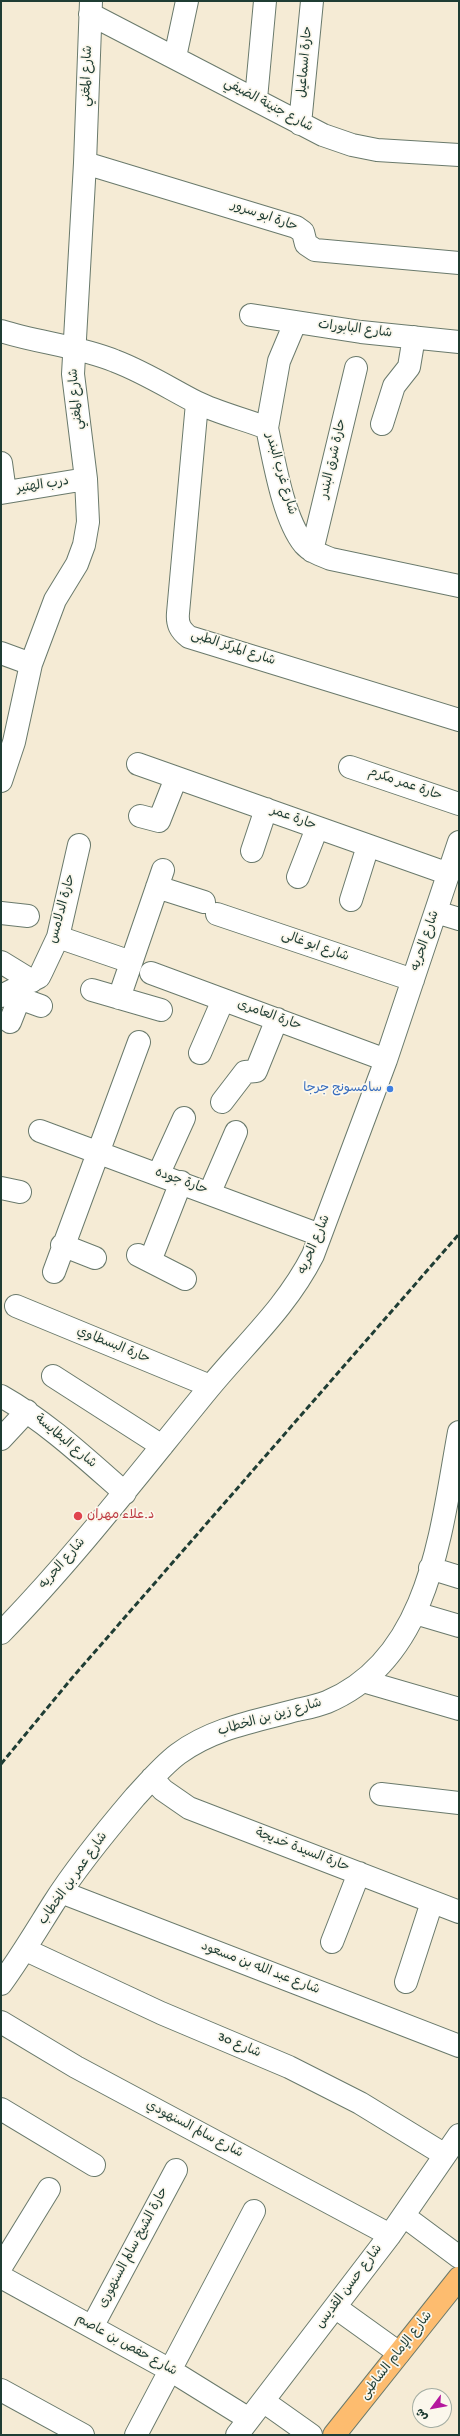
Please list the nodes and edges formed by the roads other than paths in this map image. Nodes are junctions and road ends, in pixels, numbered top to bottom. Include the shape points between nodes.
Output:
1 (187, 1) edge
2 (265, 1) edge
3 (312, 1) edge
4 (91, 7) edge
5 (175, 57) junction
6 (256, 99) junction
7 (300, 124) junction
8 (459, 155) edge
9 (86, 163) junction
10 (459, 263) edge
11 (251, 315) dead end
12 (295, 322) junction
13 (1, 331) edge
14 (414, 338) junction
15 (459, 342) edge
16 (74, 347) junction
17 (356, 368) dead end
18 (197, 403) junction
19 (382, 424) dead end
20 (267, 428) junction
21 (1, 463) edge
22 (86, 479) junction
23 (3, 492) edge
24 (312, 551) junction
25 (459, 586) edge
26 (1, 653) edge
27 (31, 664) junction
28 (459, 720) edge
29 (8, 740) edge
30 (138, 764) dead end
31 (350, 767) dead end
32 (176, 778) junction
33 (1, 781) edge
34 (459, 804) edge
35 (266, 809) junction
36 (140, 816) dead end
37 (317, 828) junction
38 (459, 842) edge
39 (79, 845) dead end
40 (368, 846) junction
41 (252, 851) dead end
42 (448, 874) junction
43 (298, 877) dead end
44 (350, 900) dead end
45 (436, 912) junction
46 (1, 913) edge
47 (28, 916) dead end
48 (459, 919) edge
49 (58, 937) junction
50 (1, 962) edge
51 (131, 962) junction
52 (151, 973) dead end
53 (413, 980) junction
54 (19, 990) edge
55 (92, 990) dead end
56 (118, 998) junction
57 (223, 1000) junction
58 (41, 1006) dead end
59 (161, 1010) dead end
60 (277, 1019) junction
61 (10, 1022) dead end
62 (140, 1042) dead end
63 (200, 1053) dead end
64 (386, 1060) junction
65 (222, 1102) dead end
66 (184, 1118) dead end
67 (40, 1131) dead end
68 (236, 1132) dead end
69 (99, 1152) junction
70 (159, 1173) junction
71 (181, 1182) junction
72 (210, 1192) junction
73 (320, 1234) junction
74 (62, 1245) junction
75 (95, 1258) dead end
76 (54, 1272) dead end
77 (184, 1279) dead end
78 (16, 1306) dead end
79 (53, 1376) dead end
80 (210, 1386) junction
81 (1, 1396) edge
82 (27, 1411) junction
83 (459, 1432) edge
84 (1, 1439) edge
85 (162, 1446) junction
86 (124, 1493) junction
87 (430, 1568) junction
88 (459, 1577) edge
89 (415, 1613) junction
90 (459, 1626) edge
91 (1, 1633) edge
92 (363, 1681) junction
93 (459, 1709) edge
94 (152, 1778) junction
95 (381, 1794) dead end
96 (459, 1804) edge
97 (359, 1873) junction
98 (62, 1892) junction
99 (432, 1902) junction
100 (459, 1912) edge
101 (332, 1942) dead end
102 (26, 1950) junction
103 (406, 1982) dead end
104 (1, 1984) edge
105 (1, 2022) edge
106 (459, 2046) edge
107 (1, 2109) edge
108 (459, 2135) edge
109 (445, 2155) junction
110 (94, 2165) dead end
111 (176, 2170) dead end
112 (49, 2189) dead end
113 (254, 2211) dead end
114 (404, 2216) junction
115 (390, 2235) junction
116 (459, 2257) edge
117 (1, 2267) edge
118 (1, 2277) edge
119 (459, 2278) edge
120 (335, 2307) junction
121 (92, 2327) junction
122 (399, 2354) junction
123 (170, 2370) junction
124 (1, 2390) edge
125 (263, 2401) junction
126 (243, 2427) edge
127 (83, 2435) edge
128 (136, 2435) edge
129 (311, 2435) edge
130 (334, 2435) edge

1 - 5 street
2 - 6 street
3 - 7 street, حارة اسماعيل
4 - 5 street, شارع جنينة الضيفي
4 - 9 street, شارع المغني
5 - 6 street, شارع جنينة الضيفي
6 - 7 street, شارع جنينة الضيفي
7 - 8 street, شارع جنينة الضيفي via 352,146
9 - 10 street, حارة ابو سرور via 296,227 303,232 306,244 315,250
9 - 16 street, شارع المغني
11 - 12 street, شارع البابورات
12 - 14 street, شارع البابورات
12 - 20 street via 279,361
13 - 16 street, شارع غرب البندر
14 - 15 street, شارع البابورات
14 - 19 street via 409,367 396,382
16 - 18 street, شارع غرب البندر via 114,360 158,380
16 - 22 street, شارع المغني via 73,374
17 - 24 street, حارة شرق البندر
18 - 20 street, شارع غرب البندر
18 - 28 street, شارع المركز الطبى via 177,622 182,631 189,637
20 - 24 street, شارع غرب البندر via 288,510 299,536
21 - 23 street
22 - 23 street, درب الهتير
22 - 27 street, شارع المغني via 88,522 84,545 78,564 55,600
24 - 25 street, شارع غرب البندر via 330,559
26 - 27 street
27 - 29 street, شارع المغني
29 - 33 street, شارع المغني
30 - 32 street, حارة عمر
31 - 34 street, حارة عمر مكرم
32 - 35 street, حارة عمر
32 - 36 street via 159,821
35 - 37 street, حارة عمر
35 - 41 street
37 - 40 street, حارة عمر
37 - 43 street
38 - 42 street, شارع الحريه
39 - 49 street, حارة الدلامس
40 - 42 street, حارة عمر
40 - 44 street
42 - 45 street, شارع الحريه
45 - 48 street
45 - 53 street, شارع الحريه
46 - 47 street
49 - 51 street
49 - 54 street, حارة الدلامس via 39,977
50 - 54 street
51 - 53 street, شارع ابو غالى via 160,878 211,908
51 - 56 street
52 - 57 street, حارة العامرى
53 - 64 street, شارع الحريه
54 - 58 street
54 - 61 street, حارة الدلامس
55 - 56 street
56 - 59 street
57 - 60 street, حارة العامرى
57 - 63 street
60 - 64 street, حارة العامرى
60 - 65 street via 256,1071 245,1072
62 - 69 street
64 - 73 street, شارع الحريه
66 - 70 street
67 - 69 street, حارة جوده
68 - 72 street
69 - 70 street, حارة جوده
69 - 74 street
70 - 71 street, حارة جوده
71 - 72 street, حارة جوده
71 - 77 street via 144,1258
72 - 73 street, حارة جوده
73 - 80 street, شارع الحريه via 299,1282 283,1304
74 - 75 street
74 - 76 street
78 - 80 street, حارة البسطاوي
79 - 85 street
80 - 85 street, شارع الحريه
81 - 82 street, شارع البطايسة
82 - 84 street
82 - 86 street, شارع البطايسة via 67,1442
83 - 87 street, شارع زين بن الخطاب via 442,1523
85 - 86 street, شارع الحريه
86 - 91 street, شارع الحريه via 32,1601
87 - 88 street
87 - 89 street, شارع زين بن الخطاب
89 - 90 street
89 - 92 street, شارع زين بن الخطاب via 390,1655
92 - 93 street
92 - 94 street, شارع زين بن الخطاب via 326,1702 210,1736 178,1754
94 - 97 street, حارة السيدة خديجة via 189,1808
94 - 98 street, شارع عمر بن الخطاب via 85,1858
95 - 96 street
97 - 99 street, حارة السيدة خديجة
97 - 101 street
98 - 102 street, شارع عمر بن الخطاب
98 - 106 street, شارع عبد الله بن مسعود
99 - 100 street, حارة السيدة خديجة
99 - 103 street
102 - 104 street, شارع عمر بن الخطاب
102 - 109 street, شارع 30 via 161,2013 289,2067 360,2103
105 - 115 street, شارع سالم السنهودي via 76,2067
107 - 110 street
108 - 109 street, شارع حسن القديس
109 - 114 street, شارع حسن القديس
111 - 121 street, حارة الشيخ سالم السنهورى
112 - 117 street
113 - 123 street
114 - 115 street, شارع حسن القديس
114 - 116 street
115 - 120 street, شارع حسن القديس
118 - 121 street, شارع حفص بن عاصم
119 - 122 main road, شارع الإمام الشاطبى
120 - 122 street
120 - 125 street, شارع حسن القديس
121 - 123 street, شارع حفص بن عاصم
122 - 130 main road, شارع الإمام الشاطبى
123 - 126 street, شارع حفص بن عاصم
123 - 128 street
124 - 127 street
125 - 126 street, شارع حسن القديس
125 - 129 street

